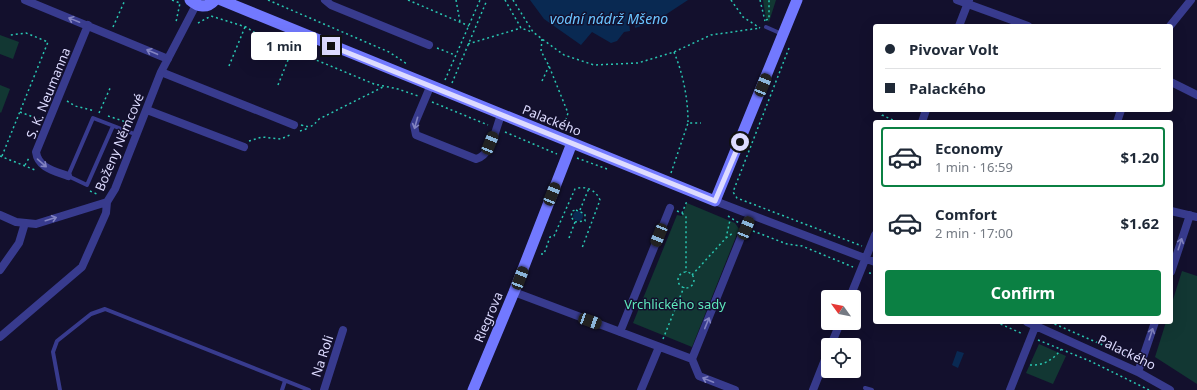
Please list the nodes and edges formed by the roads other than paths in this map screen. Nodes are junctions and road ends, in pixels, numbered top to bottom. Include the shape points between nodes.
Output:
1 (25, 0) edge
2 (215, 0) edge
3 (221, 0) edge
4 (325, 0) edge
5 (797, 0) edge
6 (957, 0) edge
7 (1190, 0) edge
8 (193, 2) edge
9 (968, 2) edge
10 (960, 24) edge
11 (1023, 24) edge
12 (1172, 24) edge
13 (88, 25) junction
14 (766, 27) road end
15 (784, 34) junction
16 (429, 45) road end
17 (168, 59) junction
18 (161, 72) junction
19 (1173, 83) edge
20 (430, 87) junction
21 (1197, 95) edge
22 (147, 110) junction
23 (501, 115) junction
24 (295, 124) road end
25 (113, 126) junction
26 (137, 135) junction
27 (572, 143) junction
28 (244, 147) road end
29 (68, 176) junction
30 (715, 201) junction
31 (107, 202) junction
32 (670, 208) dead end
33 (1173, 211) edge
34 (0, 215) edge
35 (750, 216) junction
36 (1194, 216) edge
37 (25, 223) junction
38 (873, 240) edge
39 (866, 258) junction
40 (873, 261) edge
41 (1173, 267) edge
42 (0, 270) edge
43 (853, 290) edge
44 (514, 292) junction
45 (1036, 324) edge
46 (1154, 324) edge
47 (343, 330) dead end
48 (620, 332) junction
49 (0, 337) edge
50 (659, 347) junction
51 (692, 359) junction
52 (821, 370) edge
53 (1138, 372) junction
54 (285, 381) junction
55 (865, 388) dead end
56 (60, 390) edge
57 (282, 390) edge
58 (309, 390) edge
59 (324, 390) edge
60 (474, 390) edge
61 (641, 390) edge
62 (735, 390) edge
63 (813, 390) edge
64 (872, 390) edge
65 (1010, 390) edge
66 (1170, 390) edge

13 -> 1 street
2 - 8 street via 208,5
3 - 20 street, Palackého
4 - 16 street via 331,5
5 - 15 street
6 - 9 street
7 - 12 street
8 - 17 street, Boženy Němcové
9 - 10 street
9 - 11 street
17 -> 13 street
13 -> 29 street, S. K. Neumanna via 36,152 37,158 44,166
14 - 15 lane
15 - 30 street
17 - 18 street, Boženy Němcové
18 - 22 street, Boženy Němcové
18 - 24 street
19 - 21 street
20 - 23 street, Palackého
20 -> 23 street via 414,125 419,137 476,159 484,155
22 - 26 street, Boženy Němcové
22 - 28 street
23 - 27 street, Palackého
25 - 26 lane
25 - 29 lane via 94,118
25 - 29 lane via 87,185
26 - 31 street, Boženy Němcové
27 - 30 street, Palackého
27 - 44 street, Riegrova
30 - 35 street, Palackého
37 -> 31 street, Boženy Němcové via 36,224
31 - 49 street via 106,213 82,267
32 - 48 street
33 - 36 street
34 - 37 street, Boženy Němcové
35 - 39 street, Palackého
51 -> 35 street
41 -> 36 street
37 - 42 street via 19,243
38 - 39 street
39 - 40 street, Palackého
39 - 43 street
44 - 48 street
44 - 60 street, Riegrova
45 - 53 street, Palackého
45 - 65 street
53 -> 46 street
47 - 59 street, Na Roli
48 - 50 street
50 - 51 street
50 - 61 street
62 -> 51 street via 699,376
52 - 63 street
53 - 66 street, Palackého
54 - 56 lane via 105,309 91,314 57,341 53,352
54 - 57 lane
54 - 58 lane
55 - 64 lane

